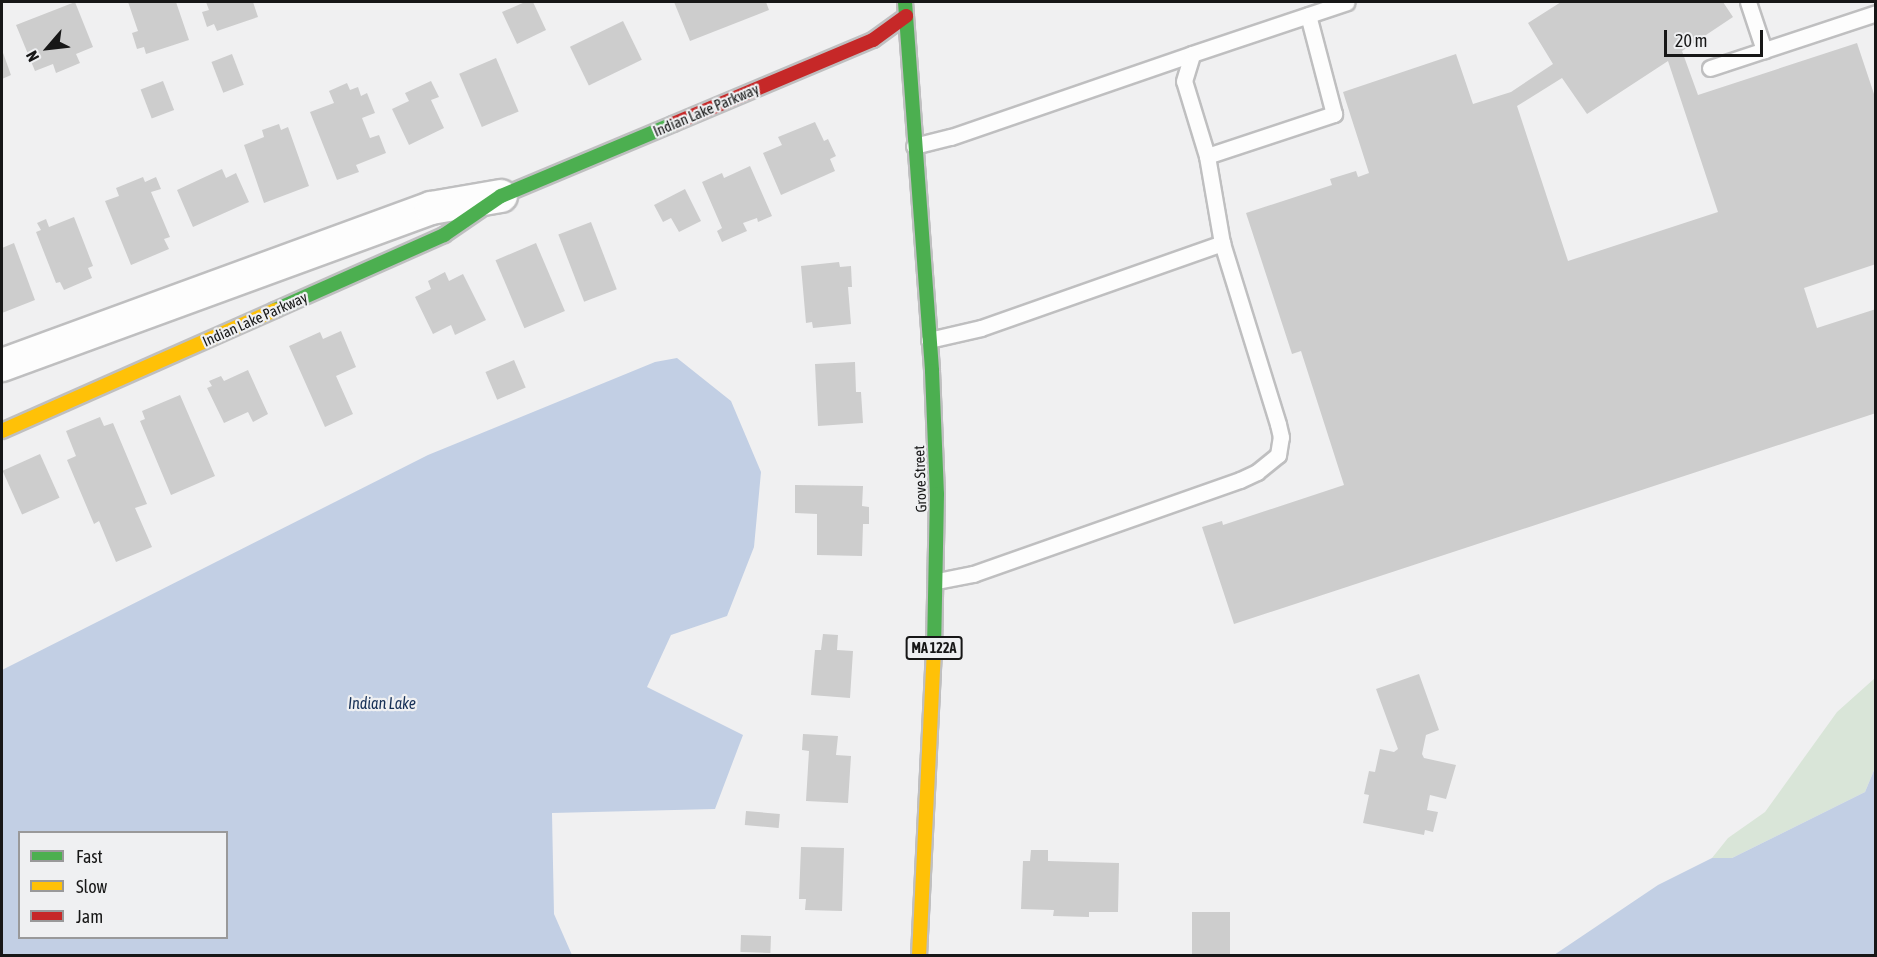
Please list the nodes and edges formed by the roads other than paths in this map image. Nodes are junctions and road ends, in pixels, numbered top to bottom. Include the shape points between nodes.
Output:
1 (905, 2) edge
2 (1347, 2) edge
3 (1748, 2) edge
4 (1875, 13) edge
5 (1308, 15) junction
6 (906, 16) junction
7 (1764, 50) junction
8 (1192, 54) junction
9 (1710, 68) dead end
10 (914, 146) junction
11 (1208, 156) junction
12 (501, 196) junction
13 (1222, 243) junction
14 (930, 339) junction
15 (2, 365) edge
16 (2, 431) edge
17 (937, 581) junction
18 (919, 956) edge

1 - 6 street, Grove Street / MA 122A
2 - 5 lane
3 - 7 lane
4 - 7 lane
5 - 8 lane
5 - 11 lane via 1334,114
6 - 10 street, Grove Street / MA 122A
6 - 12 street, Indian Lake Parkway via 873,40
7 - 9 lane
8 - 10 lane via 951,137
8 - 11 lane via 1184,81
10 - 14 street, Grove Street / MA 122A
11 - 13 lane
12 - 15 street, Indian Lake Parkway via 431,208
12 - 16 street, Indian Lake Parkway via 444,235
13 - 14 lane via 981,328
13 - 17 lane via 1278,424 1278,455 1240,480 973,574
14 - 17 street, Grove Street / MA 122A via 938,494
17 - 18 street, Grove Street / MA 122A

